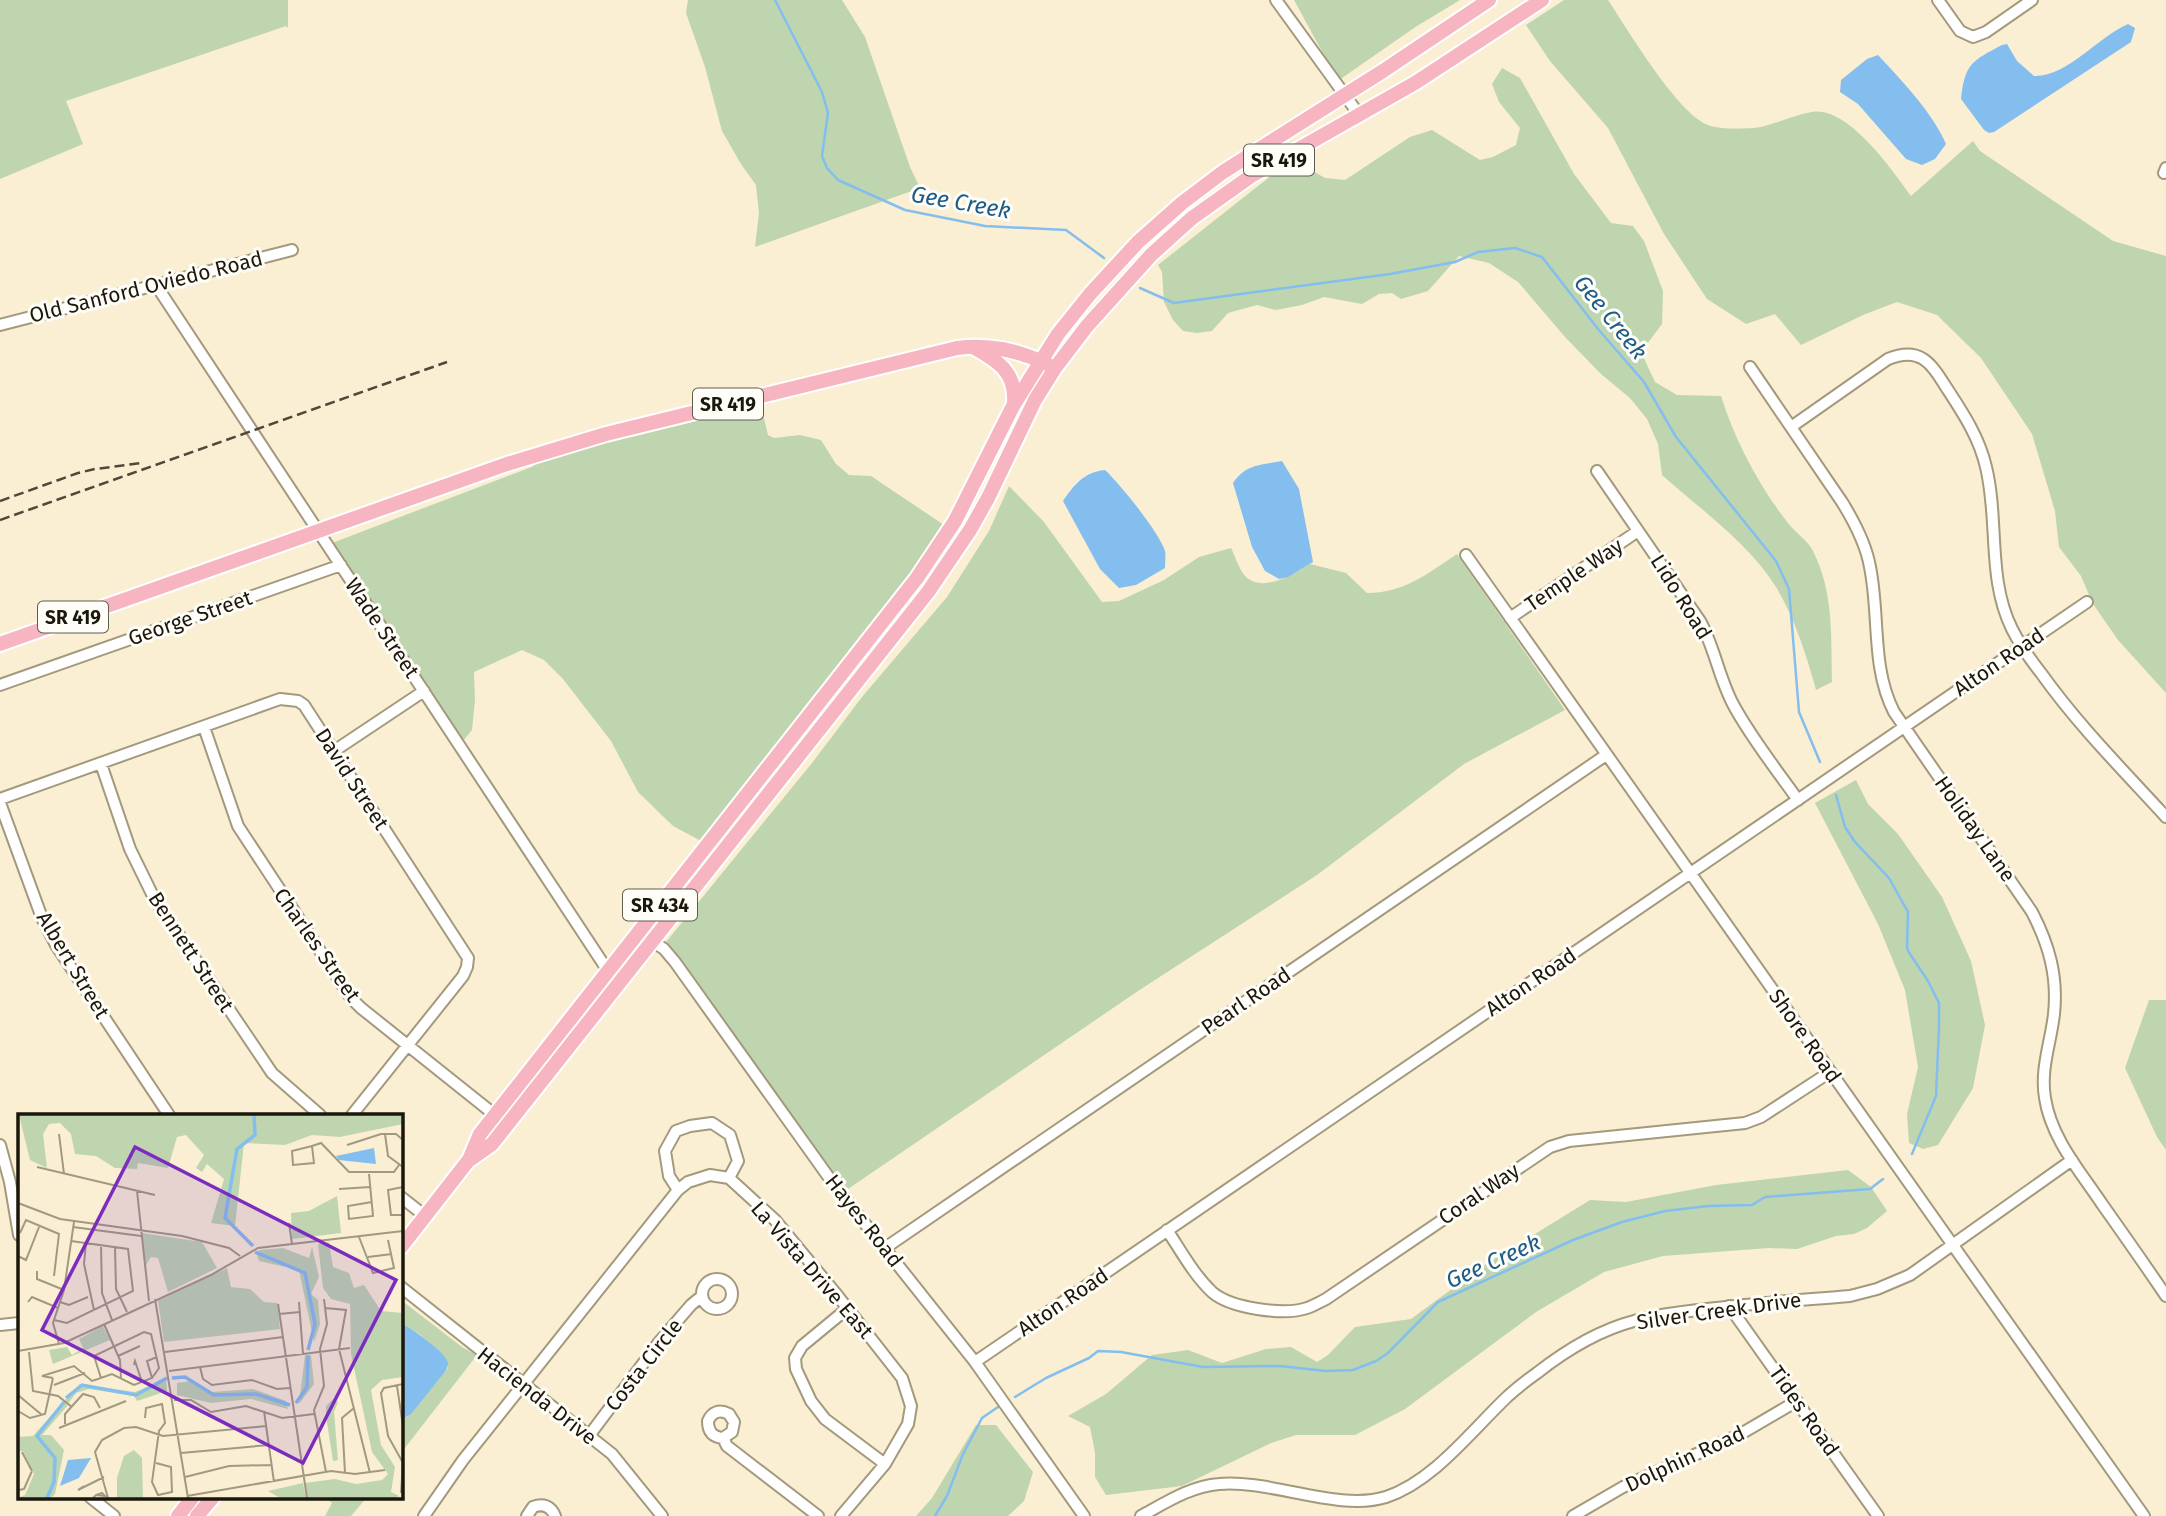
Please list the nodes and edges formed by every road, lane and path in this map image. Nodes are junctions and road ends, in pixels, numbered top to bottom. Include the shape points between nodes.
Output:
1 (1276, 0) edge
2 (1489, 0) edge
3 (1542, 0) edge
4 (1938, 0) edge
5 (2032, 0) edge
6 (1344, 96) junction
7 (1360, 116) junction
8 (292, 250) dead end
9 (156, 285) junction
10 (0, 325) edge
11 (972, 346) junction
12 (1041, 361) junction
13 (1750, 367) dead end
14 (1055, 368) junction
15 (1013, 406) junction
16 (1791, 427) junction
17 (1597, 471) dead end
18 (319, 531) junction
19 (1638, 531) junction
20 (1466, 555) dead end
21 (341, 565) junction
22 (2087, 602) dead end
23 (1510, 618) junction
24 (0, 644) edge
25 (2021, 647) junction
26 (861, 650) junction
27 (857, 683) junction
28 (0, 685) edge
29 (424, 691) junction
30 (204, 727) junction
31 (1904, 727) junction
32 (334, 751) junction
33 (1606, 754) junction
34 (101, 764) junction
35 (1798, 800) junction
36 (0, 801) edge
37 (2166, 817) edge
38 (1690, 874) junction
39 (639, 932) junction
40 (653, 941) junction
41 (608, 971) junction
42 (407, 1045) junction
43 (1830, 1072) junction
44 (168, 1114) edge
45 (319, 1114) edge
46 (353, 1114) edge
47 (495, 1115) junction
48 (0, 1146) edge
49 (2072, 1160) junction
50 (468, 1161) junction
51 (729, 1178) junction
52 (5, 1182) edge
53 (678, 1190) junction
54 (402, 1198) edge
55 (425, 1216) junction
56 (1167, 1230) junction
57 (18, 1231) edge
58 (1952, 1244) junction
59 (402, 1246) edge
60 (885, 1248) junction
61 (402, 1288) edge
62 (702, 1296) dead end
63 (2166, 1296) edge
64 (1729, 1306) junction
65 (848, 1308) junction
66 (18, 1322) edge
67 (0, 1325) edge
68 (975, 1362) junction
69 (522, 1384) junction
70 (1797, 1401) junction
71 (588, 1437) junction
72 (723, 1438) dead end
73 (885, 1464) junction
74 (91, 1498) edge
75 (192, 1498) edge
76 (212, 1498) edge
77 (114, 1516) edge
78 (178, 1516) edge
79 (197, 1516) edge
80 (424, 1516) edge
81 (527, 1516) edge
82 (555, 1516) edge
83 (662, 1516) edge
84 (818, 1516) edge
85 (841, 1516) edge
86 (1084, 1516) edge
87 (1141, 1516) edge
88 (1573, 1516) edge
89 (1878, 1516) edge
90 (2144, 1516) edge

1 - 6 street
2 - 6 main road, SR 419
3 - 7 main road, SR 419
4 - 5 street via 1960,32 1973,37
6 - 7 street
6 - 12 main road, SR 419 via 1223,172 1158,223 1090,294
7 - 14 main road, SR 419 via 1251,176 1192,218 1150,255
8 - 9 street, Old Sanford Oviedo Road
9 - 10 street, Old Sanford Oviedo Road
9 - 18 street, Wade Street
11 - 12 main road, SR 419 via 1002,347
11 - 15 main road via 1003,366 1013,384
11 - 18 main road, SR 419 via 606,434
12 - 14 main road, SR 419
12 - 15 main road, SR 434
13 - 16 street, Holiday Lane
14 - 27 main road, SR 434 via 950,562
15 - 26 main road, SR 434 via 967,501 937,550
16 - 25 street via 1888,359 1913,355 1933,367 1981,448 1999,596
16 - 31 street, Holiday Lane via 1842,502 1864,546 1871,569 1880,672 1886,696
17 - 19 street, Lido Road
18 - 21 street, Wade Street
18 - 24 main road, SR 419
19 - 23 street, Temple Way
19 - 35 street, Lido Road via 1700,621 1734,706
20 - 23 street, Shore Road
21 - 28 street, George Street
21 - 29 street, Wade Street
22 - 25 street, Alton Road
23 - 33 street, Shore Road
25 - 31 street, Alton Road
25 - 37 street via 2076,719
26 - 27 main road via 863,664
26 - 39 main road, SR 434
27 - 40 main road, SR 434
29 - 32 street
29 - 41 street, Wade Street
30 - 32 street, David Street via 279,699 291,699 304,705
30 - 34 street, David Street
30 - 42 street, Charles Street via 246,840 351,998
31 - 35 street, Alton Road
31 - 49 street, Holiday Lane via 2046,938 2055,986 2044,1065 2045,1099 2050,1121
32 - 42 street, David Street via 468,958 463,976
33 - 38 street, Shore Road
33 - 60 street, Pearl Road
34 - 36 street, David Street
34 - 45 street, Bennett Street via 130,849 154,898 272,1073
35 - 38 street, Alton Road
36 - 44 street, Albert Street via 32,893 56,945
38 - 43 street, Shore Road
38 - 56 street, Alton Road
39 - 40 street, Hayes Road
39 - 41 main road, SR 434
40 - 50 main road, SR 434 via 492,1144
40 - 60 street, Hayes Road via 675,962 835,1186
41 - 47 main road, SR 434
42 - 46 street, David Street
42 - 47 street, Charles Street
43 - 56 street, Coral Way via 1745,1123 1569,1141 1550,1147 1306,1309 1271,1310 1213,1294
43 - 58 street, Shore Road
47 - 50 main road, SR 434
48 - 52 street
49 - 58 street, Silver Creek Drive
49 - 63 street, Holiday Lane
50 - 55 main road, SR 434
51 - 53 street via 710,1175
51 - 53 street via 738,1161 730,1135 712,1123 690,1126 676,1131 665,1152 669,1176
51 - 65 street, La Vista Drive East via 775,1220
52 - 57 street
53 - 69 street
54 - 55 street
55 - 59 main road, SR 434
56 - 68 street, Alton Road
58 - 64 street, Silver Creek Drive via 1910,1275 1877,1289 1850,1296
58 - 90 street, Shore Road
60 - 68 street, Hayes Road
61 - 69 street, Hacienda Drive
62 - 71 street, Costa Circle via 660,1341
64 - 70 street, Tides Road
64 - 87 street, Silver Creek Drive via 1632,1321 1563,1354 1509,1395 1453,1452 1387,1496 1366,1501 1216,1483 1177,1496
65 - 73 street, La Vista Drive East via 902,1378 911,1406 908,1424
65 - 73 street via 802,1346 795,1358 796,1369 825,1419
66 - 67 street
68 - 86 street, Hayes Road
69 - 71 street, Hacienda Drive
69 - 80 street
70 - 88 street, Dolphin Road via 1739,1435 1623,1486
70 - 89 street, Tides Road
71 - 83 street, Hacienda Drive via 612,1454
72 - 84 street via 727,1446
73 - 85 street, La Vista Drive East
74 - 77 street
75 - 78 main road
76 - 79 main road
81 - 82 street via 533,1507 542,1505 551,1508

